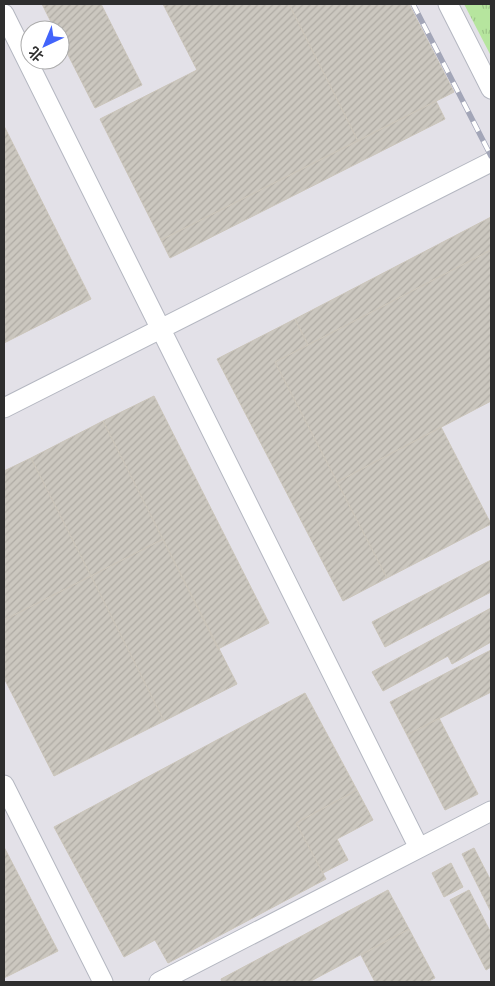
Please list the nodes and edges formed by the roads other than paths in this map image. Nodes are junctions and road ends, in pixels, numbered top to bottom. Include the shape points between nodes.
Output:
1 (448, 4) edge
2 (4, 14) edge
3 (491, 88) edge
4 (491, 162) edge
5 (160, 329) junction
6 (4, 408) edge
7 (4, 784) edge
8 (491, 811) edge
9 (419, 848) junction
10 (103, 982) edge
11 (159, 982) edge

1 - 3 lane
2 - 5 lane
4 - 5 lane
5 - 6 lane
5 - 9 lane
7 - 10 lane
8 - 9 lane
9 - 11 lane

